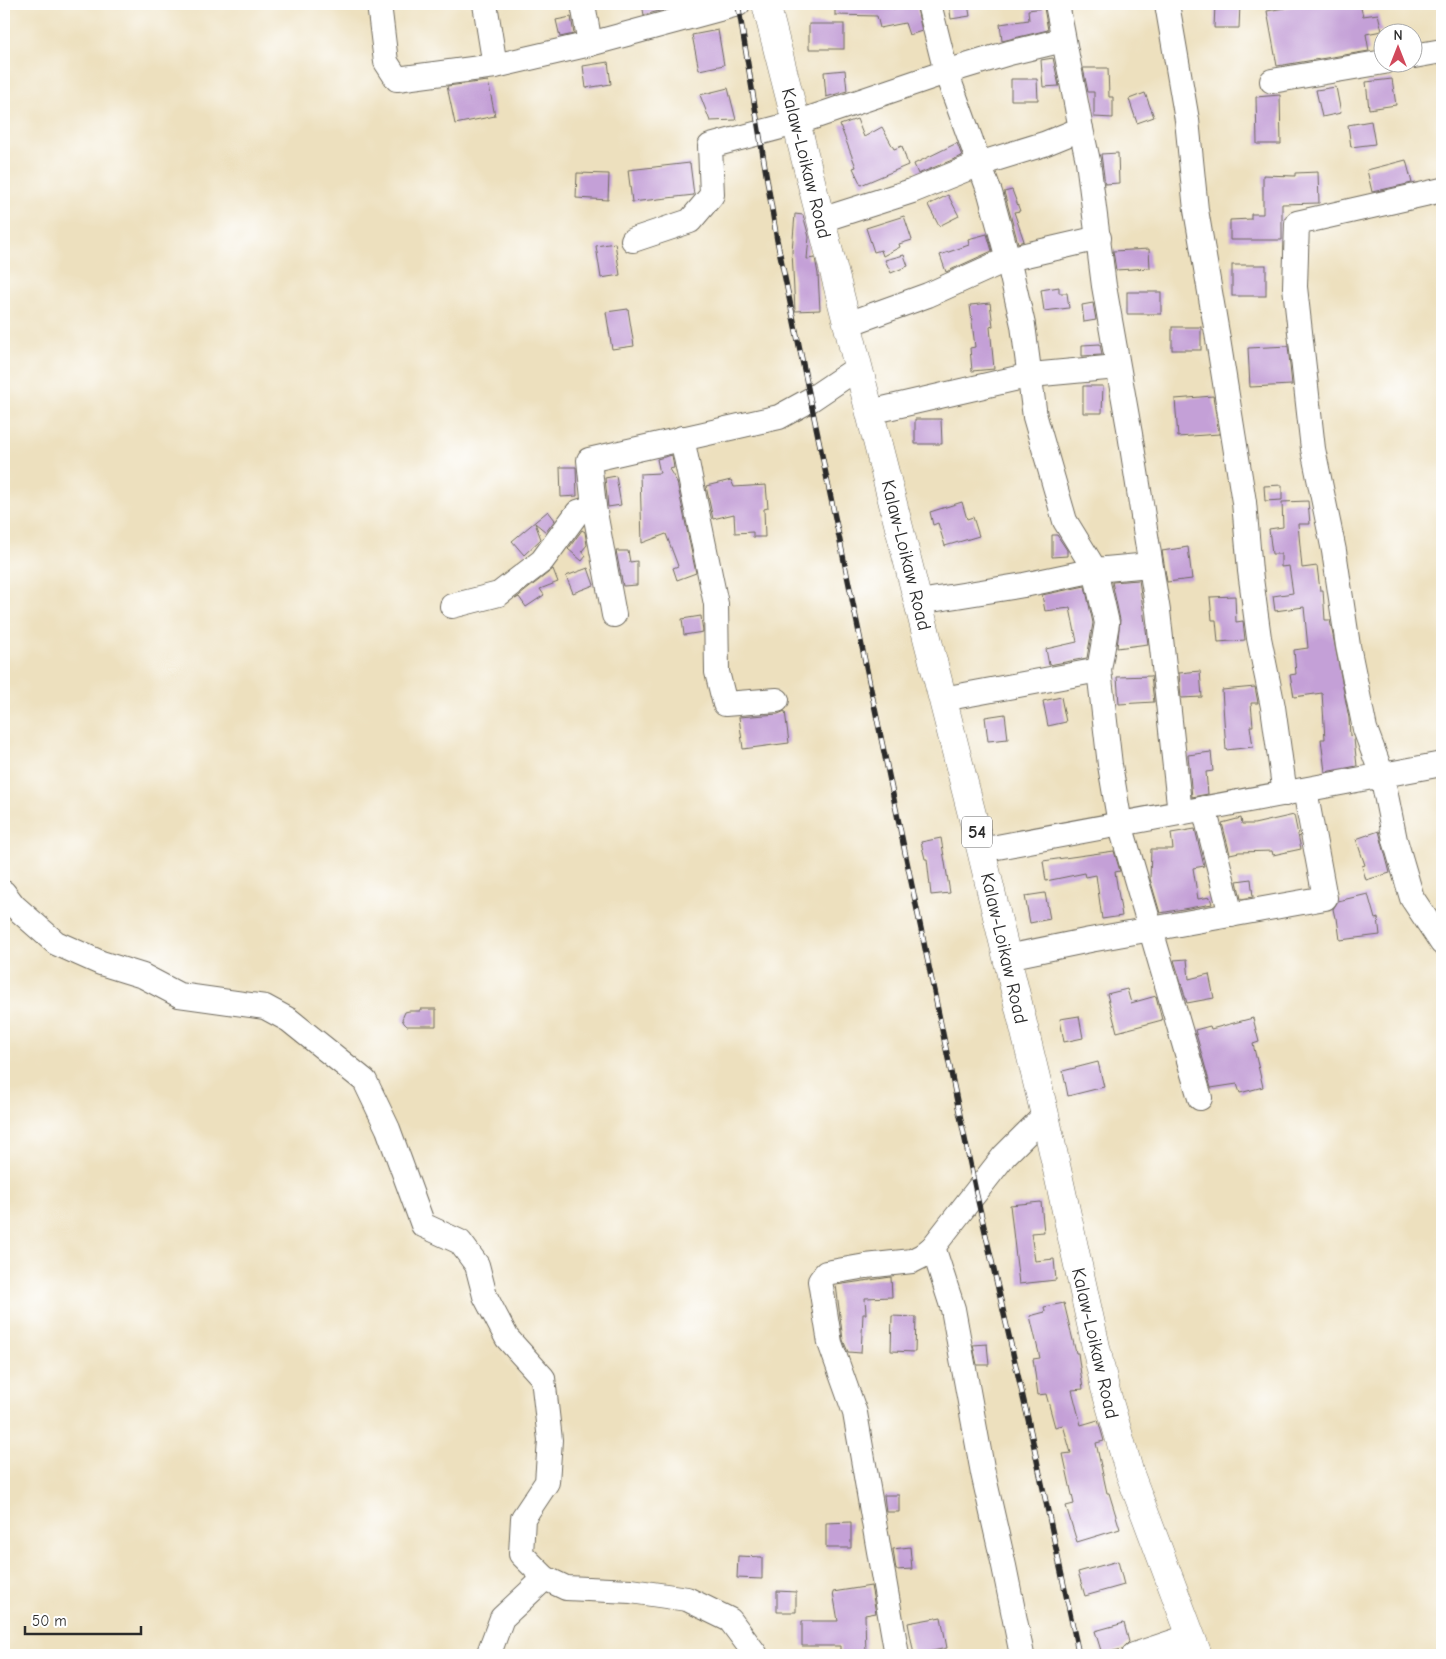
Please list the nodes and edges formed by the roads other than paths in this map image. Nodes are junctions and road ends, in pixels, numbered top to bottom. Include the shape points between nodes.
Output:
1 (379, 4) edge
2 (485, 4) edge
3 (583, 4) edge
4 (738, 4) edge
5 (766, 4) edge
6 (929, 4) edge
7 (1057, 4) edge
8 (1167, 4) edge
9 (1063, 40) junction
10 (590, 44) junction
11 (1442, 51) edge
12 (1424, 54) edge
13 (1374, 64) edge
14 (495, 66) junction
15 (946, 72) junction
16 (1272, 81) dead end
17 (796, 123) junction
18 (1081, 130) junction
19 (979, 164) junction
20 (1442, 190) edge
21 (821, 220) junction
22 (1099, 238) junction
23 (633, 240) dead end
24 (1008, 259) junction
25 (848, 324) junction
26 (1117, 366) junction
27 (859, 367) junction
28 (1031, 375) junction
29 (870, 412) junction
30 (682, 438) junction
31 (594, 507) junction
32 (1150, 565) junction
33 (1095, 570) junction
34 (918, 602) junction
35 (452, 606) dead end
36 (614, 615) dead end
37 (1099, 670) junction
38 (943, 699) junction
39 (777, 700) dead end
40 (1442, 764) edge
41 (1382, 776) junction
42 (1295, 792) junction
43 (1204, 808) junction
44 (1180, 813) junction
45 (1120, 824) junction
46 (981, 850) junction
47 (4, 893) edge
48 (1231, 915) junction
49 (1150, 930) junction
50 (1442, 943) edge
51 (1007, 957) junction
52 (1200, 1098) dead end
53 (1045, 1115) junction
54 (933, 1248) junction
55 (545, 1578) junction
56 (1195, 1646) edge
57 (489, 1655) edge
58 (756, 1655) edge
59 (897, 1655) edge
60 (1022, 1655) edge
61 (1134, 1655) edge

1 - 14 street via 386,62 397,79
2 - 14 street
3 - 10 street
4 - 10 street
5 - 17 main road, Kalaw-Loikaw Road / 54
6 - 15 street
7 - 9 street
8 - 42 street via 1187,120 1196,210 1244,502 1259,638
9 - 15 street
9 - 18 street
10 - 14 street
11 - 12 street
13 - 16 street
15 - 17 street
15 - 19 street
17 - 21 main road, Kalaw-Loikaw Road / 54
17 - 23 street via 710,146 712,195 690,221
18 - 19 street
18 - 22 street
19 - 21 street via 912,192
19 - 24 street
20 - 41 street via 1297,223 1295,287 1313,449 1365,729
21 - 25 main road, Kalaw-Loikaw Road / 54
22 - 24 street
22 - 26 street
24 - 25 street via 928,295
24 - 28 street
25 - 27 main road, Kalaw-Loikaw Road / 54
26 - 28 street
26 - 32 street
27 - 29 main road, Kalaw-Loikaw Road / 54
27 - 30 street via 779,417
28 - 29 street
28 - 33 street via 1035,417 1065,521
29 - 34 main road, Kalaw-Loikaw Road / 54
30 - 31 street via 589,460
30 - 39 street via 716,604 717,672 725,704
31 - 35 street via 578,512 542,561 499,594
31 - 36 street
32 - 33 street
32 - 44 street
33 - 34 street
33 - 37 street via 1107,623
34 - 38 main road, Kalaw-Loikaw Road / 54
37 - 38 street
37 - 45 street
38 - 46 main road, Kalaw-Loikaw Road / 54
40 - 41 street
41 - 42 street
41 - 50 street via 1395,840 1412,898
42 - 43 street
42 - 48 street via 1325,898
43 - 44 street
43 - 48 street
44 - 45 street
45 - 46 street
45 - 49 street
46 - 51 main road, Kalaw-Loikaw Road / 54
47 - 55 street via 56,944 144,976 179,995 265,1006 290,1020 365,1081 388,1129 423,1225 460,1242 477,1265 485,1296 507,1338 544,1378 550,1440 547,1482 523,1518 521,1554
48 - 49 street
49 - 51 street
49 - 52 street
51 - 53 main road, Kalaw-Loikaw Road / 54
53 - 54 street via 1004,1156
53 - 56 main road, Kalaw-Loikaw Road / 54 via 1105,1388 1130,1474
54 - 59 street via 912,1261 826,1273 820,1281 830,1343 855,1414
54 - 60 street via 953,1309 982,1473
55 - 57 street via 502,1618
55 - 58 street via 566,1588 631,1590 687,1599 730,1620
56 - 61 street

